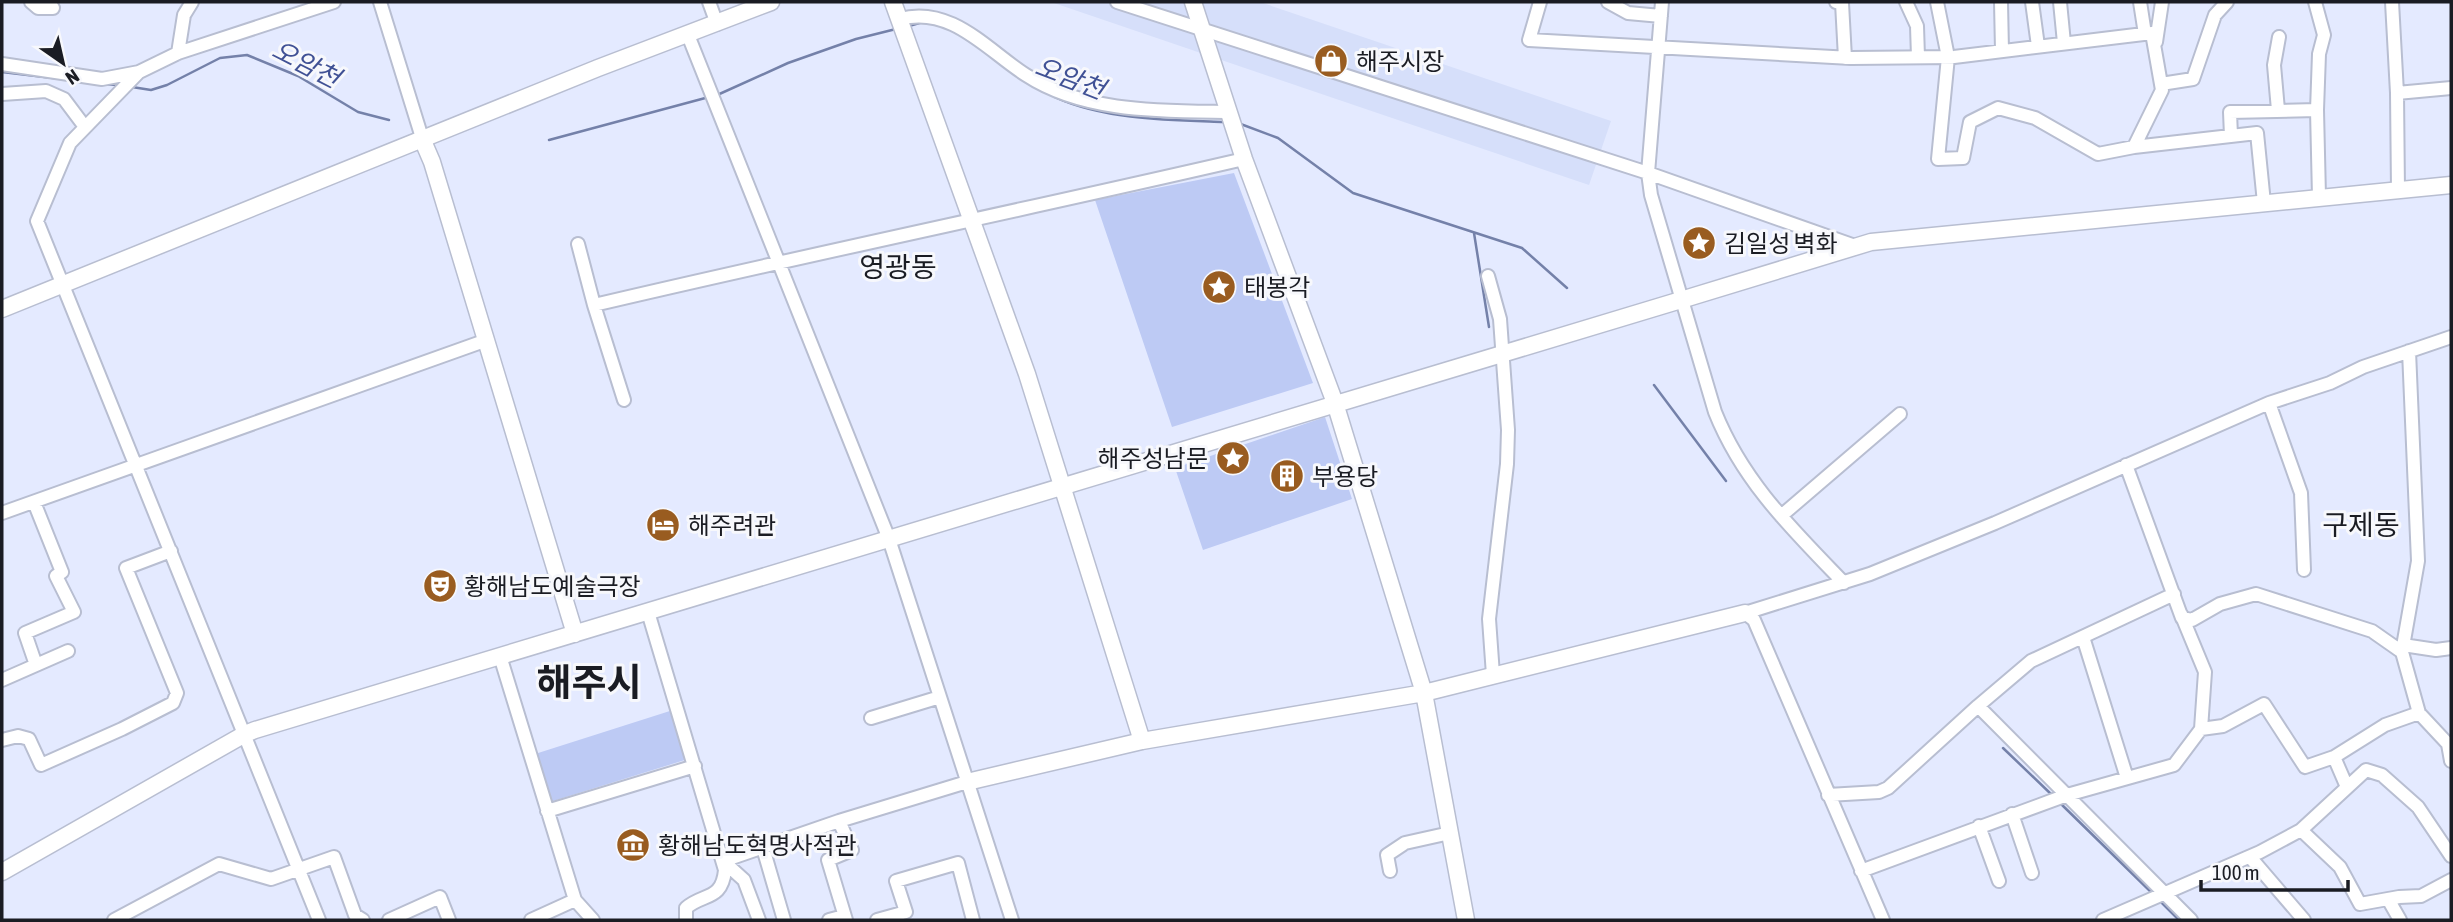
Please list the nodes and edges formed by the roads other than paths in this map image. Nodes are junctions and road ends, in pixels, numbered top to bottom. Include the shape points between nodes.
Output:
1 (31, 2) edge
2 (49, 2) edge
3 (192, 2) edge
4 (334, 2) edge
5 (380, 2) edge
6 (709, 2) edge
7 (771, 2) edge
8 (893, 2) edge
9 (1117, 2) edge
10 (1193, 2) edge
11 (1540, 2) edge
12 (1608, 2) edge
13 (1662, 2) edge
14 (1836, 2) edge
15 (1906, 2) edge
16 (1937, 2) edge
17 (2001, 2) edge
18 (2032, 2) edge
19 (2060, 2) edge
20 (2140, 2) edge
21 (2162, 2) edge
22 (2227, 2) edge
23 (2315, 2) edge
24 (2392, 2) edge
25 (1629, 8) edge
26 (1661, 16) junction
27 (717, 24) junction
28 (903, 26) junction
29 (1201, 29) junction
30 (2145, 34) junction
31 (688, 35) junction
32 (2279, 37) dead end
33 (2064, 43) junction
34 (1657, 46) junction
35 (2038, 47) junction
36 (2155, 50) junction
37 (2002, 51) junction
38 (178, 53) junction
39 (1918, 57) junction
40 (1948, 57) junction
41 (1844, 58) junction
42 (2, 64) edge
43 (135, 76) junction
44 (2161, 84) junction
45 (2451, 88) edge
46 (2397, 93) junction
47 (2, 94) edge
48 (2278, 110) junction
49 (2317, 110) junction
50 (1228, 112) junction
51 (85, 127) junction
52 (2231, 136) junction
53 (422, 141) junction
54 (2134, 147) junction
55 (1244, 159) junction
56 (1648, 173) junction
57 (2451, 185) edge
58 (2398, 191) junction
59 (2319, 197) junction
60 (2264, 203) junction
61 (973, 221) junction
62 (578, 244) dead end
63 (1855, 246) junction
64 (778, 262) junction
65 (1488, 276) dead end
66 (64, 284) junction
67 (1681, 300) junction
68 (594, 305) junction
69 (2, 309) edge
70 (2451, 337) edge
71 (487, 341) junction
72 (2409, 351) junction
73 (1501, 354) junction
74 (624, 400) dead end
75 (1335, 403) junction
76 (2269, 403) junction
77 (1900, 414) dead end
78 (2126, 465) junction
79 (137, 467) junction
80 (1061, 486) junction
81 (34, 502) junction
82 (2, 513) edge
83 (1781, 516) junction
84 (889, 539) junction
85 (171, 551) junction
86 (2304, 570) dead end
87 (1844, 583) junction
88 (2174, 594) junction
89 (648, 612) junction
90 (1745, 613) junction
91 (2182, 618) junction
92 (575, 634) junction
93 (2083, 637) junction
94 (2451, 648) edge
95 (2402, 649) junction
96 (68, 652) dead end
97 (500, 656) junction
98 (36, 666) junction
99 (1493, 675) junction
100 (2, 680) edge
101 (1424, 693) junction
102 (940, 697) junction
103 (1978, 706) junction
104 (2418, 713) junction
105 (871, 718) dead end
106 (2201, 729) junction
107 (245, 734) junction
108 (2, 740) edge
109 (1142, 741) junction
110 (2334, 757) junction
111 (2451, 761) edge
112 (695, 766) junction
113 (2127, 778) junction
114 (967, 782) junction
115 (2347, 787) junction
116 (2067, 794) junction
117 (1828, 795) junction
118 (547, 811) junction
119 (2012, 814) junction
120 (839, 821) junction
121 (1979, 826) junction
122 (2301, 830) junction
123 (1450, 833) junction
124 (763, 848) junction
125 (2250, 856) junction
126 (2451, 856) edge
127 (723, 861) junction
128 (299, 870) junction
129 (1391, 871) dead end
130 (2, 872) edge
131 (1861, 872) junction
132 (2032, 873) dead end
133 (2451, 880) edge
134 (1998, 881) dead end
135 (2159, 897) junction
136 (2388, 899) junction
137 (575, 900) junction
138 (2124, 916) edge
139 (845, 918) edge
140 (114, 920) edge
141 (319, 920) edge
142 (363, 920) edge
143 (389, 920) edge
144 (449, 920) edge
145 (531, 920) edge
146 (593, 920) edge
147 (686, 920) edge
148 (759, 920) edge
149 (784, 920) edge
150 (828, 920) edge
151 (877, 920) edge
152 (973, 920) edge
153 (1012, 920) edge
154 (1466, 920) edge
155 (1883, 920) edge
156 (2103, 920) edge
157 (2191, 920) edge
158 (2304, 920) edge
159 (2400, 920) edge

1 - 2 street via 38,9 53,8
3 - 38 street via 184,15
4 - 38 street
5 - 53 street
6 - 27 street
7 - 27 main road
8 - 28 main road
9 - 29 street
10 - 29 main road
11 - 34 street via 1529,40
12 - 25 street
13 - 26 street
14 - 41 street via 1842,3
15 - 39 street via 1917,26
16 - 40 street
17 - 37 street
18 - 35 street
19 - 33 street
20 - 30 street
21 - 36 street
22 - 44 street via 2215,15 2193,79
23 - 49 street via 2324,35
24 - 46 street
25 - 26 street
26 - 34 street
27 - 31 main road
28 - 50 street via 916,15 933,17 973,34 1027,76 1076,98 1143,111
28 - 61 main road
29 - 50 main road
29 - 56 street
30 - 33 street
30 - 36 street via 2152,33
31 - 53 main road
31 - 64 street
32 - 48 street via 2274,65
33 - 35 street
34 - 41 street
34 - 56 street
35 - 37 street
36 - 44 street
37 - 40 street
38 - 43 street
39 - 40 street
39 - 41 street
40 - 54 street via 1938,159 1963,159 1970,122 1998,108 2035,118 2098,154
42 - 43 street via 102,79
43 - 51 street
44 - 54 street
45 - 46 street
46 - 58 street
47 - 51 street via 46,91 64,99
48 - 49 street
48 - 52 street via 2230,112
49 - 59 street
50 - 55 main road
51 - 66 street via 70,143 37,221
52 - 54 street
52 - 60 street via 2257,133
53 - 66 main road
53 - 71 main road
55 - 61 street
55 - 75 main road
56 - 63 street
56 - 67 street
57 - 58 main road
58 - 59 main road
59 - 60 main road
60 - 63 main road
61 - 64 street
61 - 80 main road
62 - 68 street
63 - 67 main road
64 - 68 street
64 - 84 street
65 - 73 street via 1500,319
66 - 69 main road
66 - 79 street
67 - 73 main road
67 - 83 street via 1725,438 1750,479
68 - 74 street
70 - 72 street
71 - 79 street
71 - 92 main road
72 - 76 street
72 - 95 street via 2418,561
73 - 75 main road
73 - 99 street via 1508,430 1489,620
75 - 80 main road
75 - 101 main road
76 - 78 street
76 - 86 street via 2301,493
77 - 83 street
78 - 87 street via 1942,546
78 - 88 street
79 - 81 street
79 - 85 street
80 - 84 main road
80 - 109 main road
81 - 82 street
81 - 98 street via 62,572 56,576 74,612 25,633
83 - 87 street
84 - 89 main road
84 - 102 street
85 - 107 street
85 - 108 street via 126,568 177,693 173,703 41,765 29,739
87 - 90 street
88 - 91 street
88 - 93 street
89 - 92 main road
89 - 112 street
90 - 99 main road
90 - 117 street via 1754,620
91 - 95 street via 2192,620 2220,604 2256,594 2372,631
91 - 106 street via 2205,673
92 - 97 main road
93 - 103 street via 2031,661
93 - 113 street
94 - 95 street
95 - 104 street
96 - 98 street
97 - 107 main road
97 - 118 street
98 - 100 street
99 - 101 main road
101 - 109 main road
101 - 123 main road
102 - 105 street
102 - 114 street
103 - 116 street
103 - 117 street via 1888,788
104 - 110 street via 2385,725
104 - 111 street via 2448,744
106 - 110 street via 2223,726 2264,704 2305,766
106 - 113 street via 2175,765
107 - 128 street
107 - 130 main road
109 - 114 main road
110 - 115 street
112 - 118 street
112 - 127 street
113 - 116 street
114 - 120 street
114 - 153 street
115 - 122 street
115 - 126 street via 2366,770 2382,775 2417,807
116 - 119 street
116 - 135 street
117 - 131 street
118 - 137 street
119 - 121 street
119 - 132 street
120 - 124 street
120 - 139 street via 852,850 828,860
121 - 131 street
121 - 134 street
122 - 125 street
122 - 136 street via 2340,867 2360,904
123 - 129 street via 1405,843 1387,855
123 - 154 main road
124 - 127 street
124 - 149 street
125 - 135 street
125 - 158 street
127 - 147 street via 722,884 715,894 686,908
127 - 148 street via 744,880
128 - 140 street via 271,879 219,864
128 - 141 street
128 - 142 street via 334,857 355,915
131 - 155 street
133 - 136 street via 2421,896
135 - 138 street
135 - 157 street
136 - 159 street
137 - 145 street
137 - 146 street
138 - 156 street
139 - 150 street
143 - 144 street via 440,897
151 - 152 street via 906,912 896,881 958,863

